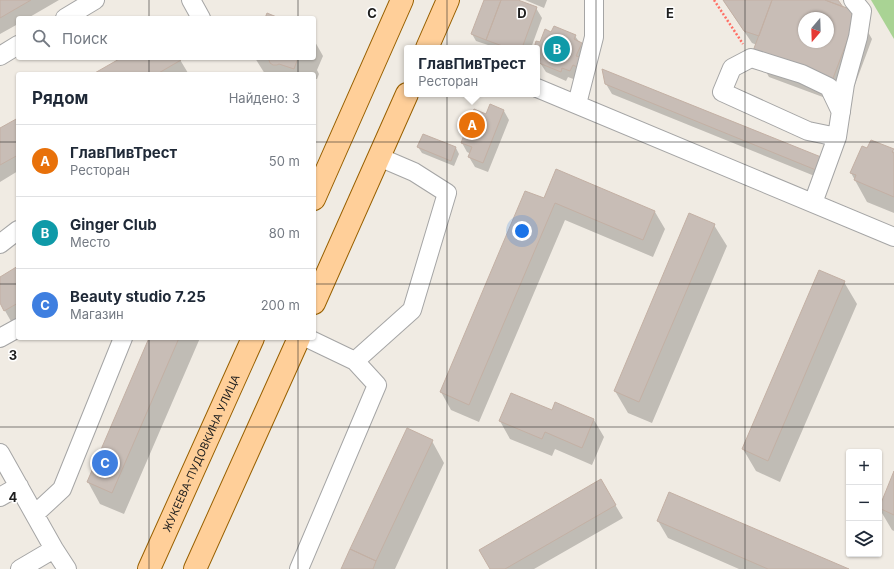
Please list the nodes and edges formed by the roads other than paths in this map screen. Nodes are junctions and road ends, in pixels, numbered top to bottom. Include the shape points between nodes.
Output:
1 (95, 0) edge
2 (191, 0) edge
3 (402, 0) edge
4 (448, 0) edge
5 (594, 0) edge
6 (853, 0) edge
7 (68, 16) edge
8 (200, 16) edge
9 (432, 45) edge
10 (16, 46) edge
11 (0, 56) edge
12 (540, 89) edge
13 (406, 97) edge
14 (577, 104) junction
15 (841, 112) junction
16 (837, 137) junction
17 (379, 157) junction
18 (316, 194) edge
19 (813, 203) junction
20 (16, 232) edge
21 (894, 237) edge
22 (0, 244) edge
23 (316, 299) edge
24 (16, 329) edge
25 (0, 338) edge
26 (122, 340) edge
27 (252, 340) edge
28 (297, 340) edge
29 (300, 340) edge
30 (355, 361) junction
31 (0, 453) edge
32 (19, 486) junction
33 (0, 497) edge
34 (35, 514) junction
35 (54, 549) junction
36 (20, 569) edge
37 (67, 569) edge
38 (149, 569) edge
39 (196, 569) edge
40 (299, 569) edge

1 - 7 street
2 - 8 street
3 - 18 main road
4 - 9 main road
5 - 14 street via 594,37
6 - 15 street via 862,11
10 - 11 street
12 - 14 street
13 - 17 main road
14 - 19 street
15 - 16 street
15 - 16 street via 829,87 802,74 752,58 732,68 722,92 808,131
16 - 19 street
17 - 23 main road
17 - 30 street via 414,172 446,193 412,310
19 - 21 street
20 - 22 street
24 - 25 street
26 - 34 street via 62,489
27 - 38 main road, ЖУКЕЕВА-ПУДОВКИНА УЛИЦА
28 - 39 main road
29 - 30 street
30 - 40 street via 377,385
31 - 32 street
32 - 33 street
32 - 34 street
34 - 35 street
35 - 36 street
35 - 37 street

